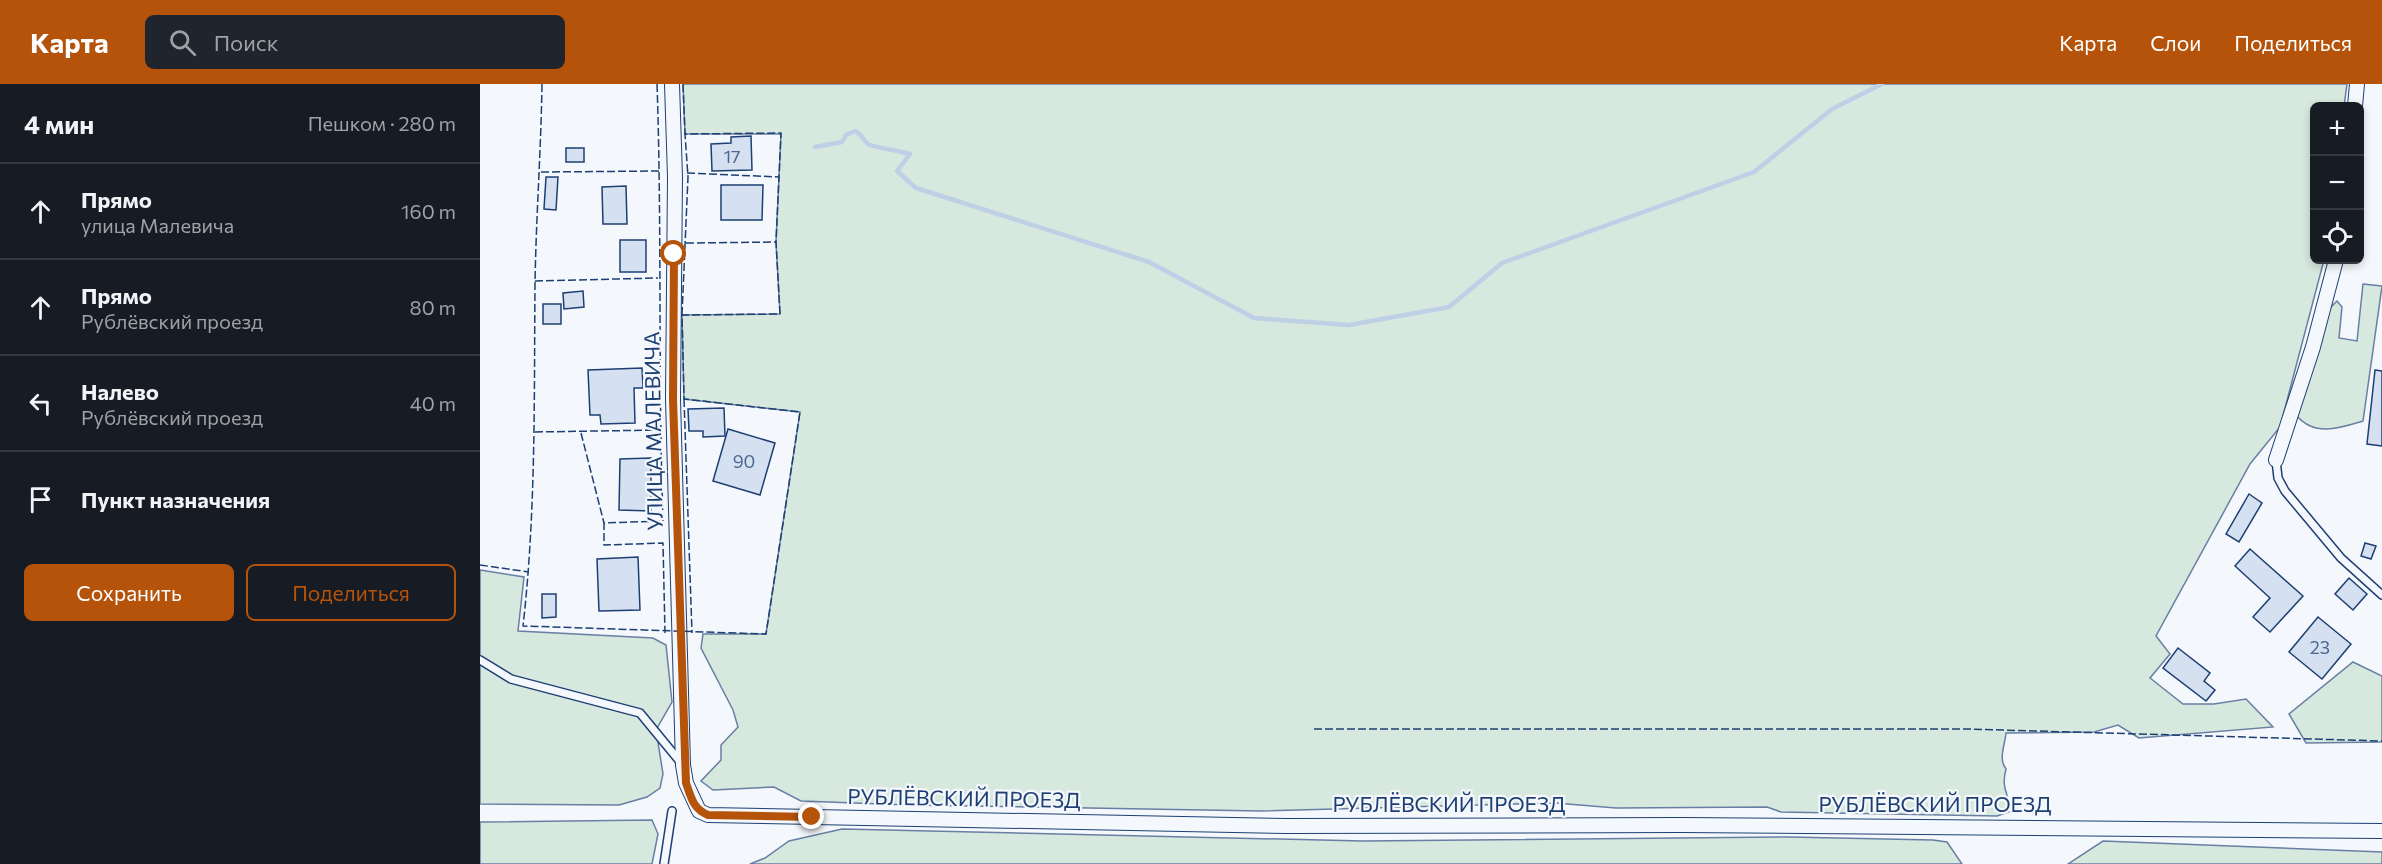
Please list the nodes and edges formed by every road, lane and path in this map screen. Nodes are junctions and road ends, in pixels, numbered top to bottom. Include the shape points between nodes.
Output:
1 (672, 84) edge
2 (2357, 84) edge
3 (2355, 102) edge
4 (2335, 264) edge
5 (2277, 460) joint
6 (2382, 595) edge
7 (679, 633) joint
8 (480, 660) edge
9 (683, 765) junction
10 (672, 811) dead end
11 (2382, 831) edge
12 (664, 864) edge

1 - 7 street, УЛИЦА МАЛЕВИЧА via 673,399
2 - 3 street
4 - 5 street
5 - 6 lane via 2278,478 2285,492 2341,558
7 - 9 street, РУБЛЁВСКИЙ ПРОЕЗД
8 - 9 lane via 511,679 640,713
9 - 11 street, РУБЛЁВСКИЙ ПРОЕЗД via 694,804 708,815 1287,826
10 - 12 lane

